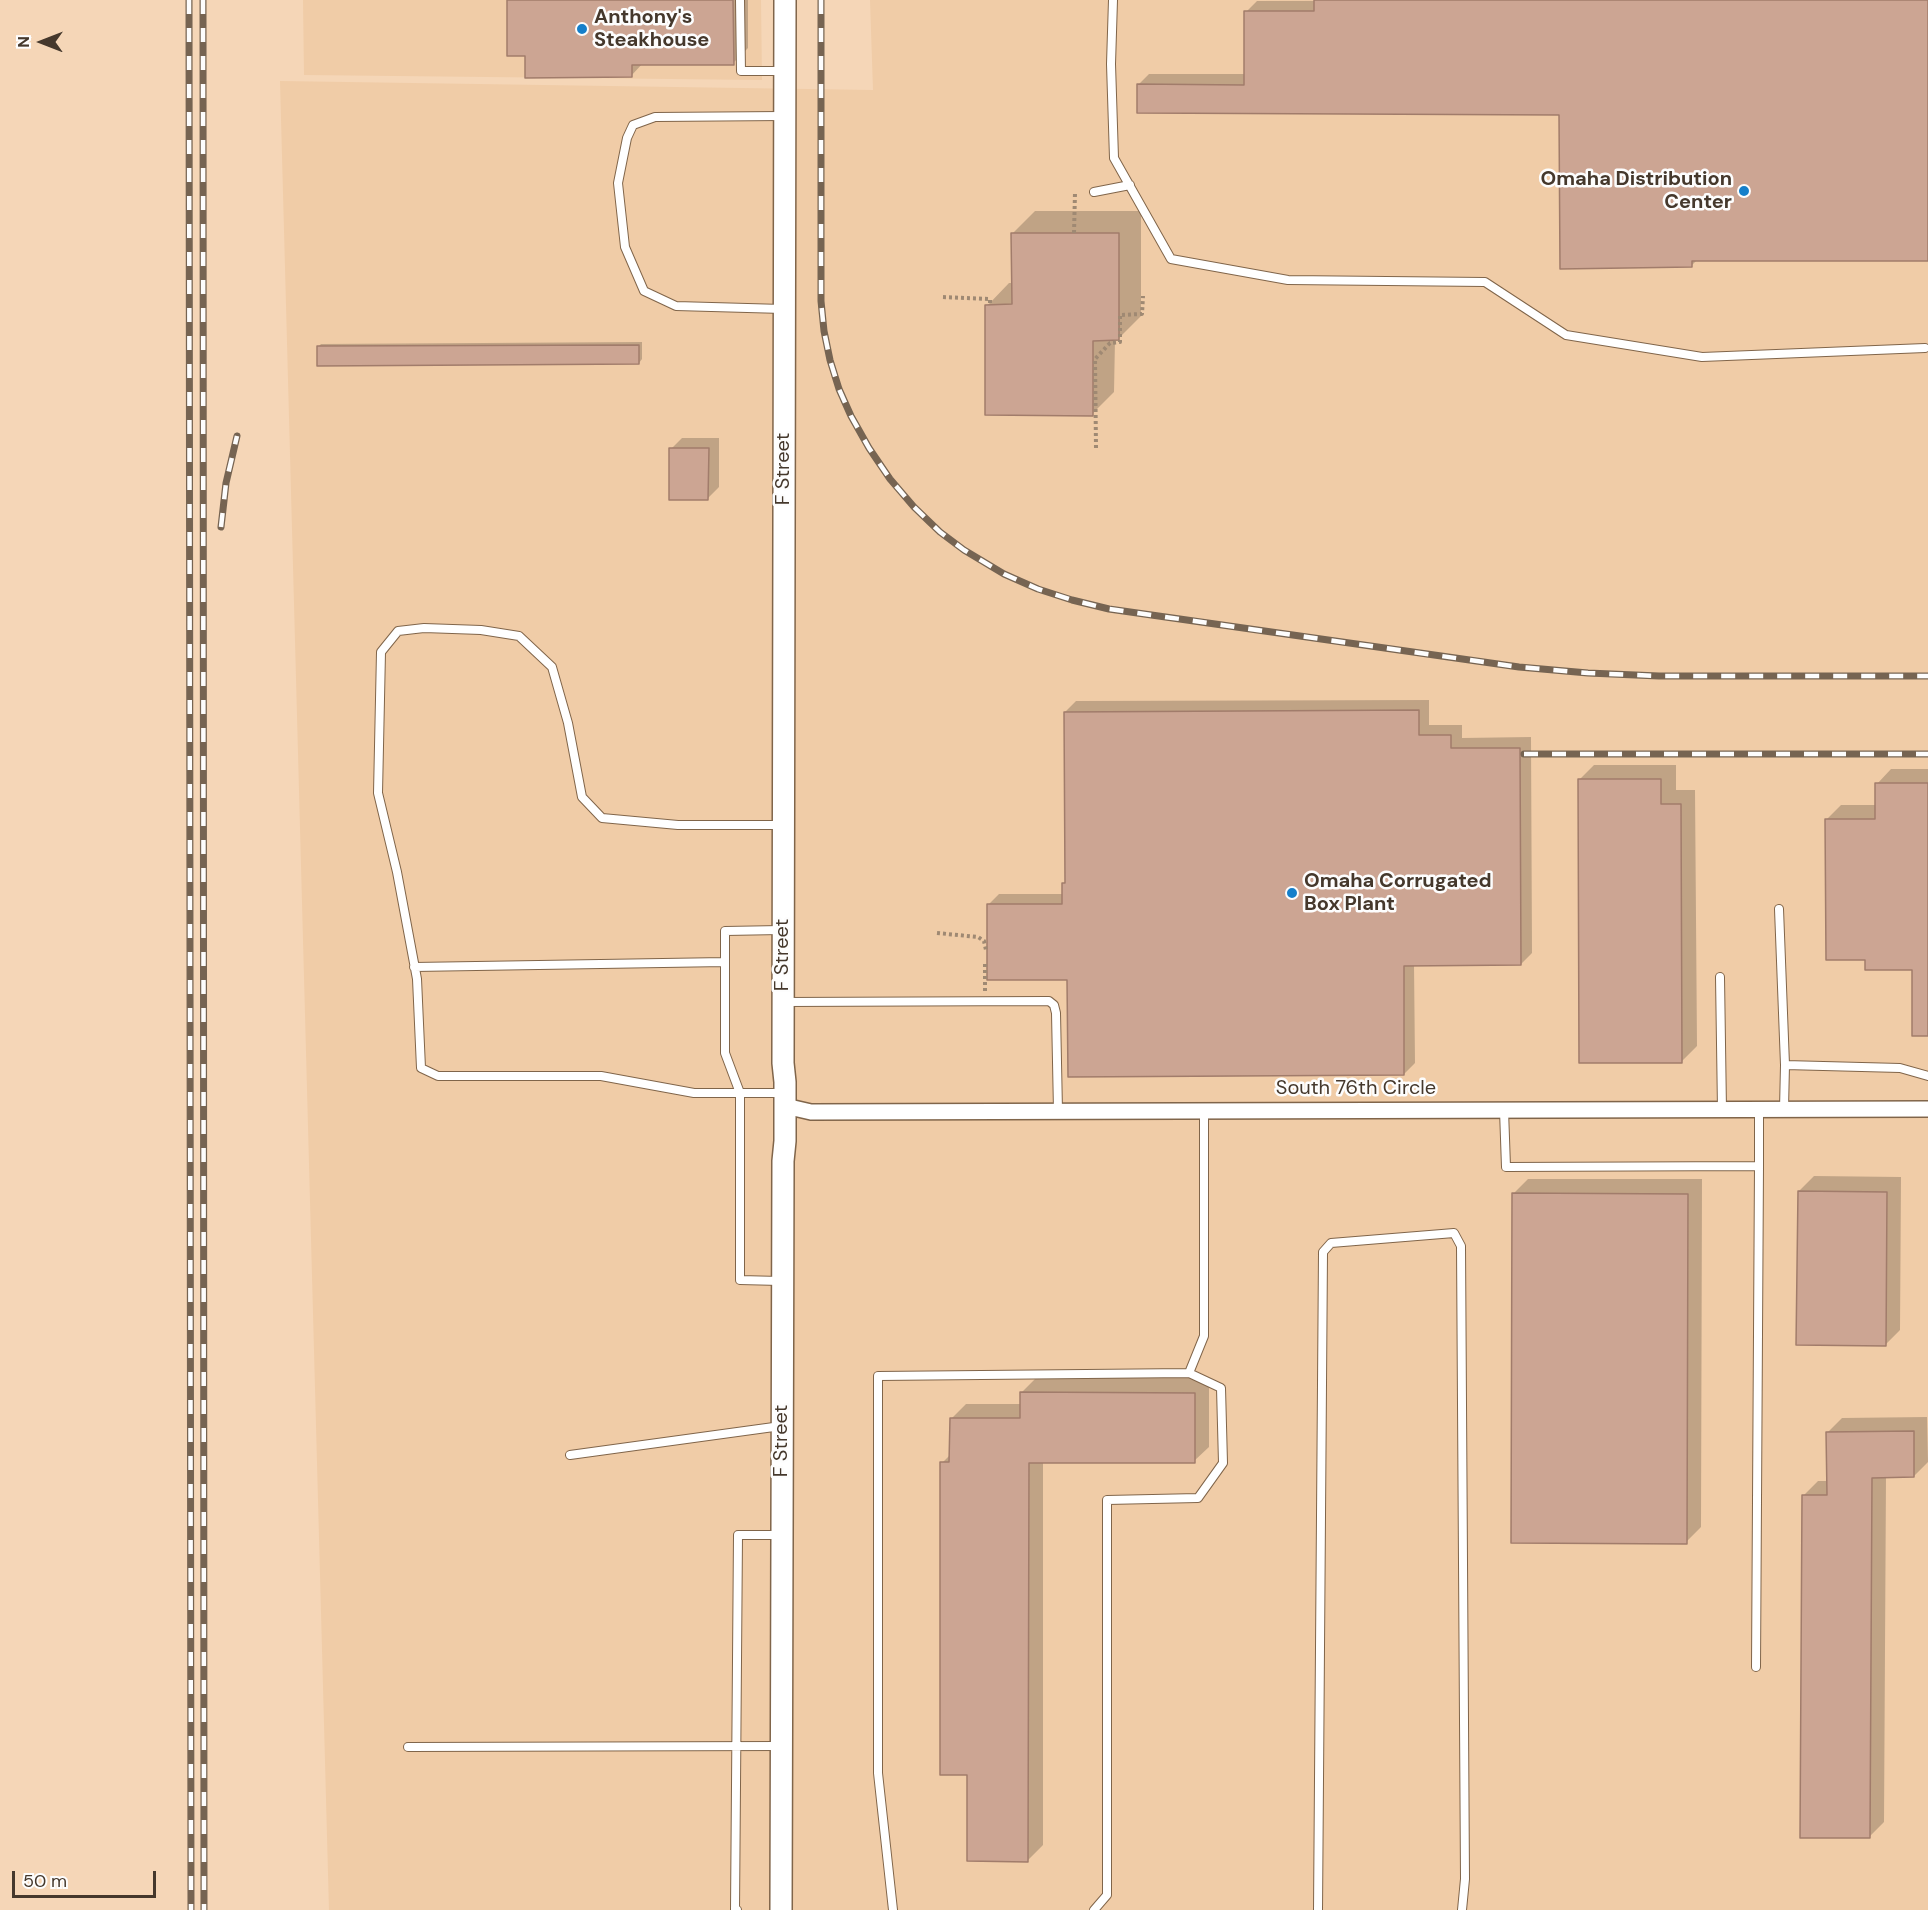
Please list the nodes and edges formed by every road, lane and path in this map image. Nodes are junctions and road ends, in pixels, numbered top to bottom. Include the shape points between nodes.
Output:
1 (740, 0) edge
2 (785, 0) edge
3 (1113, 0) edge
4 (784, 71) junction
5 (784, 116) junction
6 (1130, 185) junction
7 (1094, 192) dead end
8 (1075, 193) dead end
9 (1074, 232) dead end
10 (1143, 296) dead end
11 (943, 297) dead end
12 (990, 304) dead end
13 (783, 309) junction
14 (1925, 348) dead end
15 (1096, 448) dead end
16 (783, 825) junction
17 (1779, 909) dead end
18 (783, 930) junction
19 (936, 933) dead end
20 (986, 950) dead end
21 (725, 962) junction
22 (985, 964) dead end
23 (414, 967) junction
24 (1720, 977) dead end
25 (985, 992) dead end
26 (783, 1002) junction
27 (1785, 1065) junction
28 (1928, 1076) edge
29 (740, 1093) junction
30 (785, 1100) junction
31 (1759, 1109) junction
32 (1784, 1109) junction
33 (1928, 1109) edge
34 (1204, 1110) junction
35 (1504, 1110) junction
36 (1722, 1110) junction
37 (1058, 1111) junction
38 (1759, 1166) junction
39 (783, 1281) junction
40 (1189, 1373) junction
41 (782, 1426) junction
42 (570, 1455) dead end
43 (782, 1534) junction
44 (1756, 1667) dead end
45 (737, 1746) junction
46 (781, 1746) junction
47 (408, 1747) dead end
48 (737, 1910) edge
49 (781, 1910) edge
50 (893, 1910) edge
51 (1094, 1910) edge
52 (1318, 1910) edge
53 (1462, 1910) edge

1 - 4 lane via 741,71
2 - 4 street, F Street
3 - 6 lane via 1114,158
4 - 5 street, F Street
5 - 13 street, F Street
5 - 13 lane via 655,117 633,125 618,183 625,247 644,291 676,306
6 - 7 lane
6 - 14 lane via 1171,259 1288,280 1485,282 1566,335 1702,357
8 - 9 path
10 - 15 path via 1142,314 1120,315 1120,342 1110,343 1095,359
11 - 12 path via 990,298
13 - 16 street, F Street
16 - 18 street, F Street
16 - 23 lane via 678,825 602,818 582,797 552,667 519,636 481,630 398,631 381,652 378,793
17 - 27 lane
18 - 21 lane via 725,931
18 - 26 street, F Street
19 - 20 path via 978,937 984,941
21 - 23 lane
21 - 29 lane via 725,1053
22 - 25 path
23 - 29 lane via 421,1068 438,1076 601,1076 694,1093
24 - 36 lane
26 - 30 street, F Street
26 - 37 lane via 1048,1001 1056,1013
27 - 28 lane via 1900,1068
27 - 32 lane
29 - 30 lane
29 - 39 lane via 740,1281
30 - 37 street, South 76th Circle via 811,1112
30 - 39 street, F Street
31 - 32 street, South 76th Circle
31 - 36 street, South 76th Circle
31 - 38 lane
32 - 33 street, South 76th Circle
34 - 35 street, South 76th Circle
34 - 37 street, South 76th Circle
34 - 40 lane via 1204,1336
35 - 36 street, South 76th Circle
35 - 38 lane via 1506,1167
38 - 44 lane
39 - 41 street, F Street
40 - 50 lane via 878,1376 878,1773
40 - 51 lane via 1221,1388 1223,1463 1198,1498 1107,1500 1107,1895
41 - 42 lane
41 - 43 street, F Street
43 - 45 lane via 738,1535
43 - 46 street, F Street
45 - 46 lane
45 - 47 lane
45 - 48 lane
46 - 49 street, F Street
52 - 53 lane via 1323,1252 1331,1243 1454,1233 1461,1246 1465,1855

